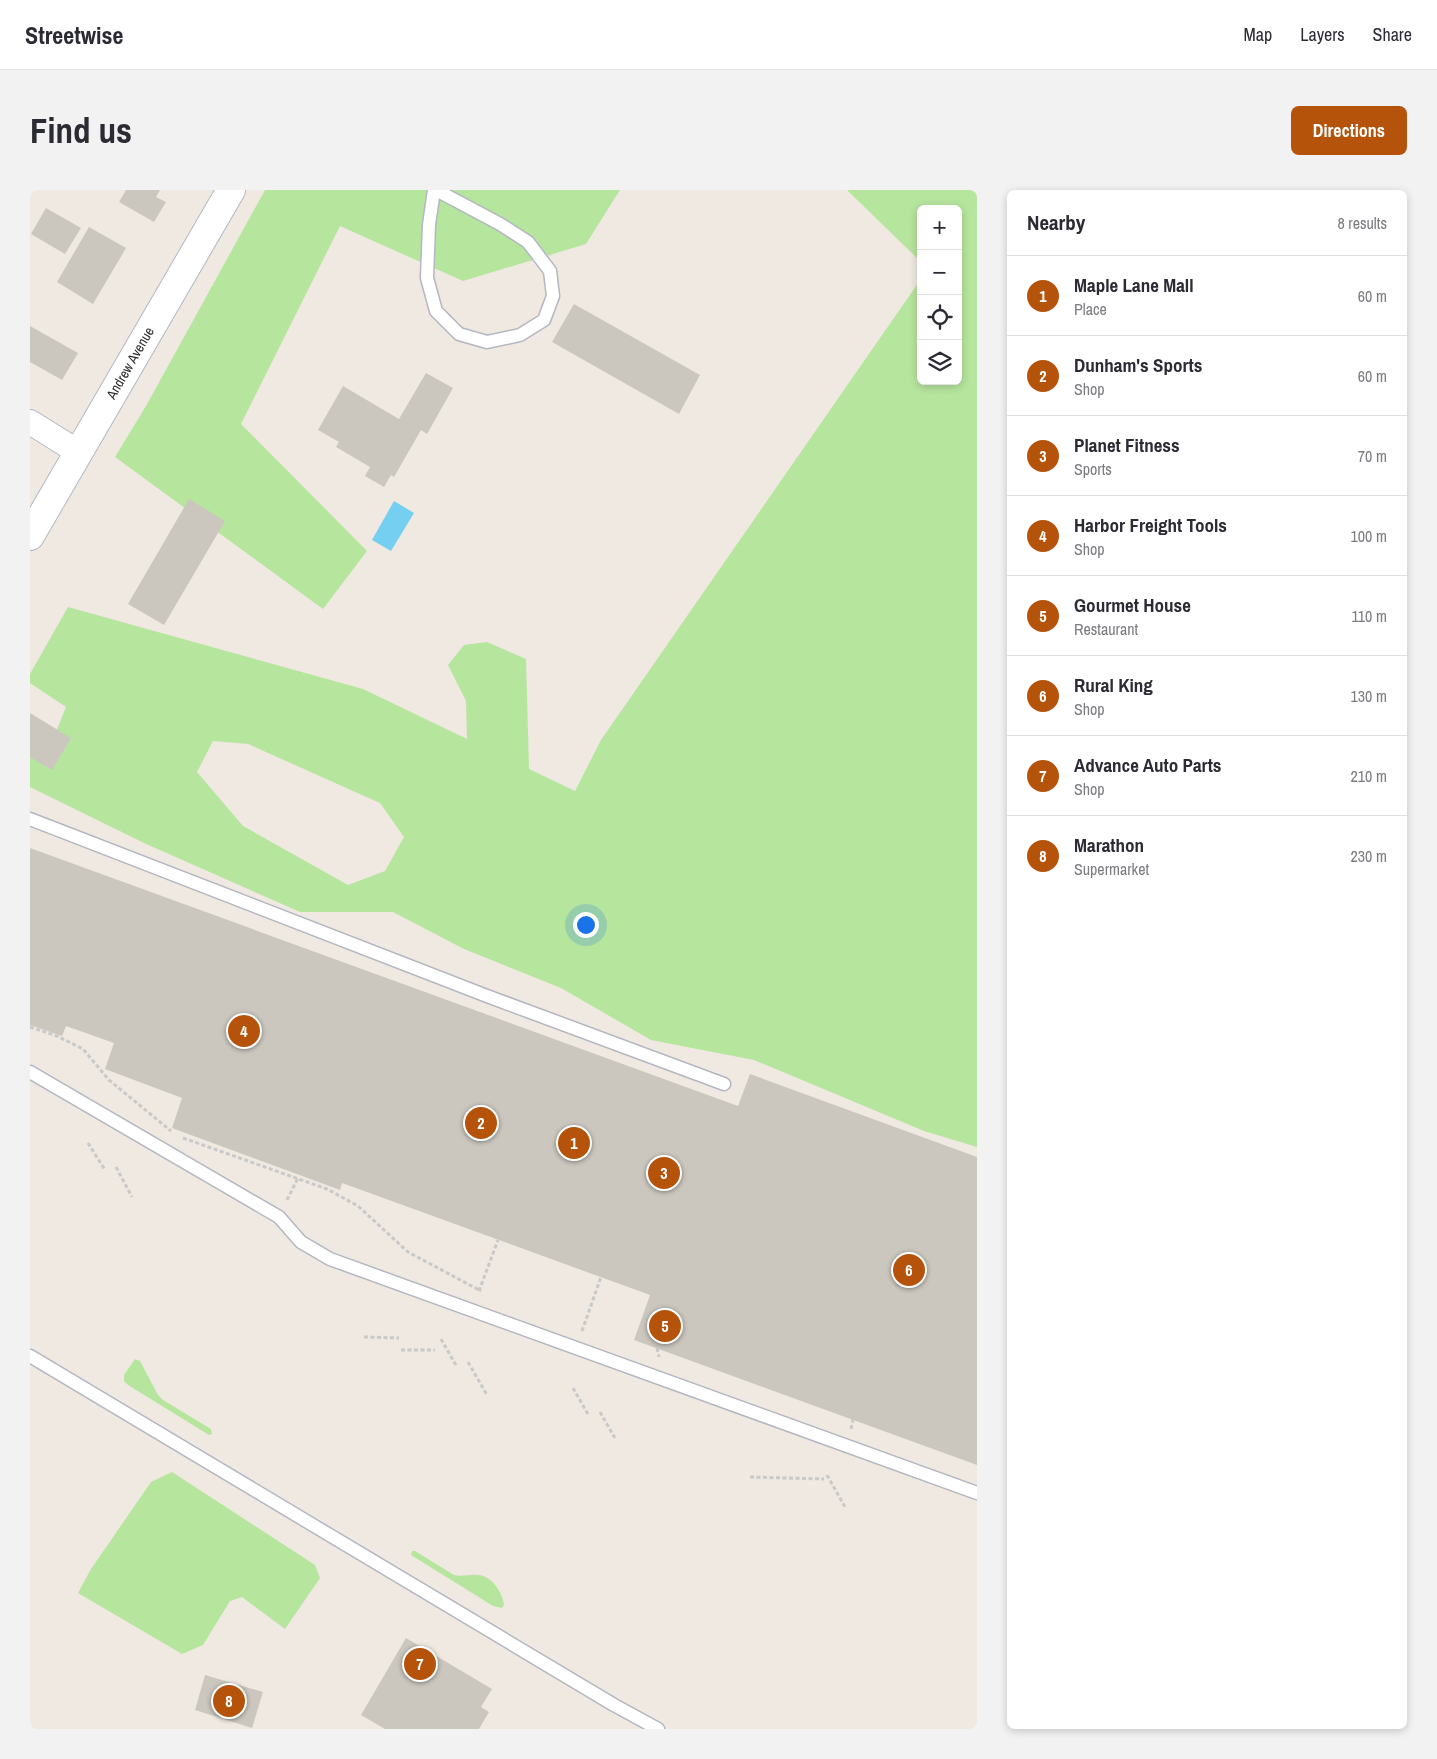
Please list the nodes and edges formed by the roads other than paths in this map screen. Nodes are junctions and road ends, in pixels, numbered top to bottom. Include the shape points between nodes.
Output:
1 (231, 190) edge
2 (435, 190) edge
3 (30, 422) edge
4 (78, 452) junction
5 (30, 536) edge
6 (30, 819) edge
7 (30, 1072) edge
8 (724, 1084) dead end
9 (30, 1356) edge
10 (977, 1493) edge
11 (658, 1729) edge

1 - 4 street, Andrew Avenue
2 - 2 lane via 528,242 550,271 553,296 544,320 520,335 487,342 459,334 436,312 427,278 429,226
3 - 4 street
4 - 5 street, Andrew Avenue
6 - 8 lane
7 - 10 lane via 279,1217 301,1242 330,1259
9 - 11 lane

